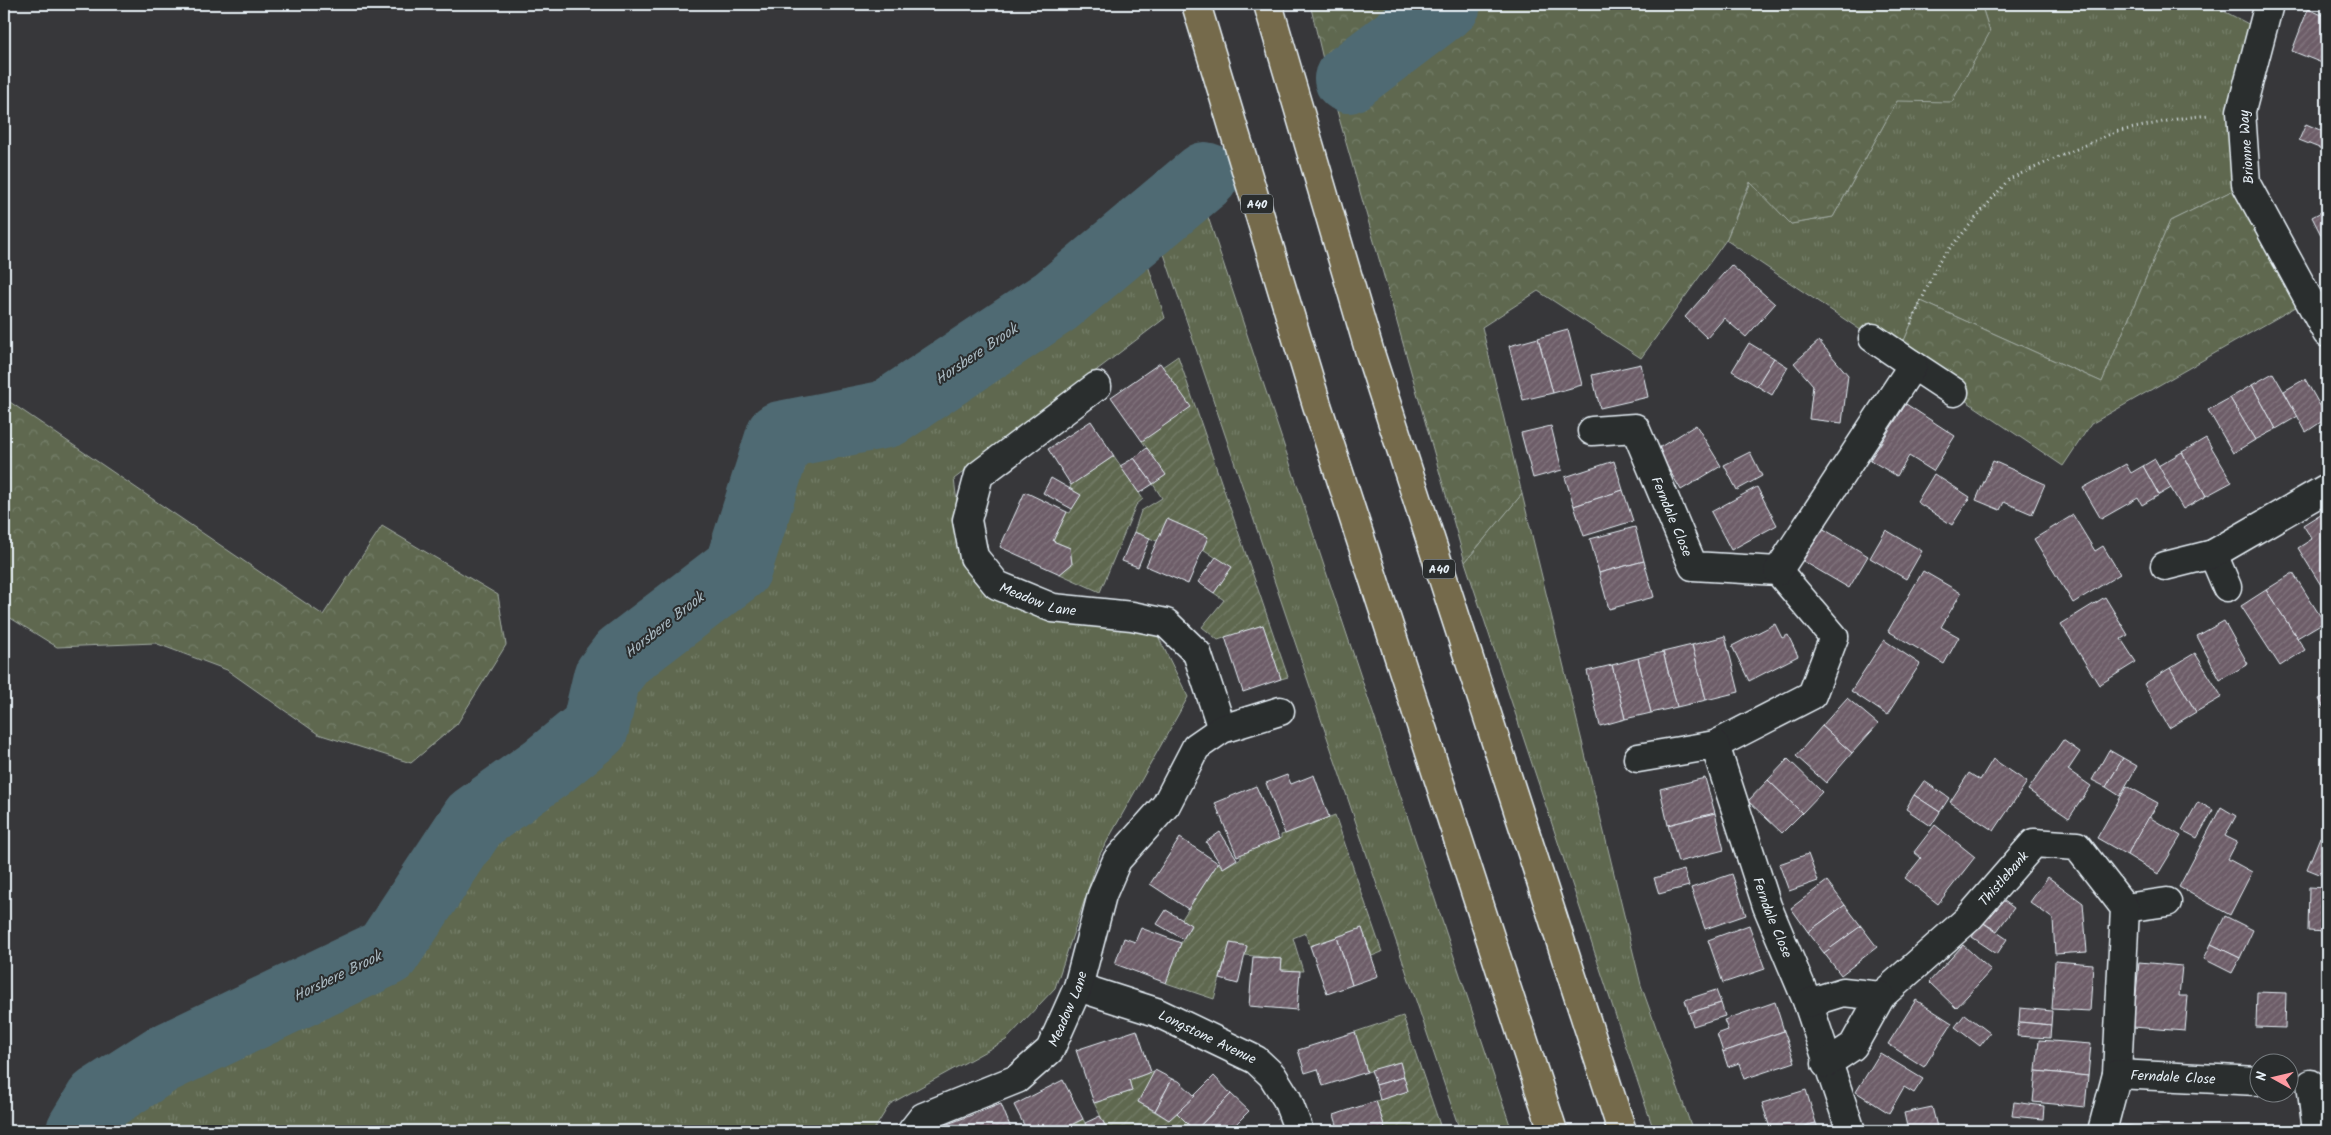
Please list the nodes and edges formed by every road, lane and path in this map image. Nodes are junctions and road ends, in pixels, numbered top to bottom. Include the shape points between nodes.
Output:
1 (1196, 4) edge
2 (1268, 4) edge
3 (2269, 4) edge
4 (2241, 111) junction
5 (2318, 296) edge
6 (2327, 333) edge
7 (1873, 338) dead end
8 (1905, 360) junction
9 (1097, 386) dead end
10 (1954, 392) dead end
11 (1592, 431) dead end
12 (2327, 488) edge
13 (2214, 554) junction
14 (2165, 566) dead end
15 (1778, 571) junction
16 (2227, 587) dead end
17 (1280, 711) dead end
18 (1222, 729) junction
19 (1715, 745) junction
20 (1638, 758) dead end
21 (2167, 902) dead end
22 (2125, 908) junction
23 (1078, 987) junction
24 (1881, 996) junction
25 (1808, 1004) junction
26 (1826, 1064) junction
27 (2117, 1074) junction
28 (2248, 1081) edge
29 (2309, 1084) edge
30 (2316, 1123) dead end
31 (912, 1131) edge
32 (1299, 1131) edge
33 (1553, 1131) edge
34 (1622, 1131) edge
35 (1850, 1131) edge
36 (2102, 1131) edge

1 - 33 highway, A40 via 1317,405
2 - 34 highway, A40 via 1370,354
3 - 4 street, Brionne Way
4 - 5 street, Brionne Way via 2246,184
4 - 8 path via 2182,118 2115,132 2009,179 1938,261
5 - 6 street, Brionne Way
7 - 8 street
8 - 10 street
8 - 15 street
9 - 18 street, Meadow Lane via 979,475 967,520 974,557 997,585 1053,608 1166,623 1197,653
11 - 15 street, Ferndale Close via 1635,428 1694,566
12 - 13 street
13 - 14 street
13 - 16 street
15 - 19 street via 1834,637 1812,695
17 - 18 street, Meadow Lane
18 - 23 street, Meadow Lane via 1196,747 1166,804 1118,860 1102,894
19 - 20 street
19 - 25 street, Ferndale Close via 1767,906
21 - 22 street
22 - 24 street, Thistlebank via 2077,846 2034,843 1968,919
22 - 27 street
23 - 31 street, Meadow Lane via 1050,1050 1017,1079 923,1117
23 - 32 street, Longstone Avenue via 1156,1012 1256,1060 1272,1075 1287,1099
24 - 25 street via 1843,992
24 - 26 street via 1853,1046
25 - 26 street, Ferndale Close
26 - 35 street, Ferndale Close
27 - 28 street, Ferndale Close
27 - 36 street, Ferndale Close
29 - 30 street

